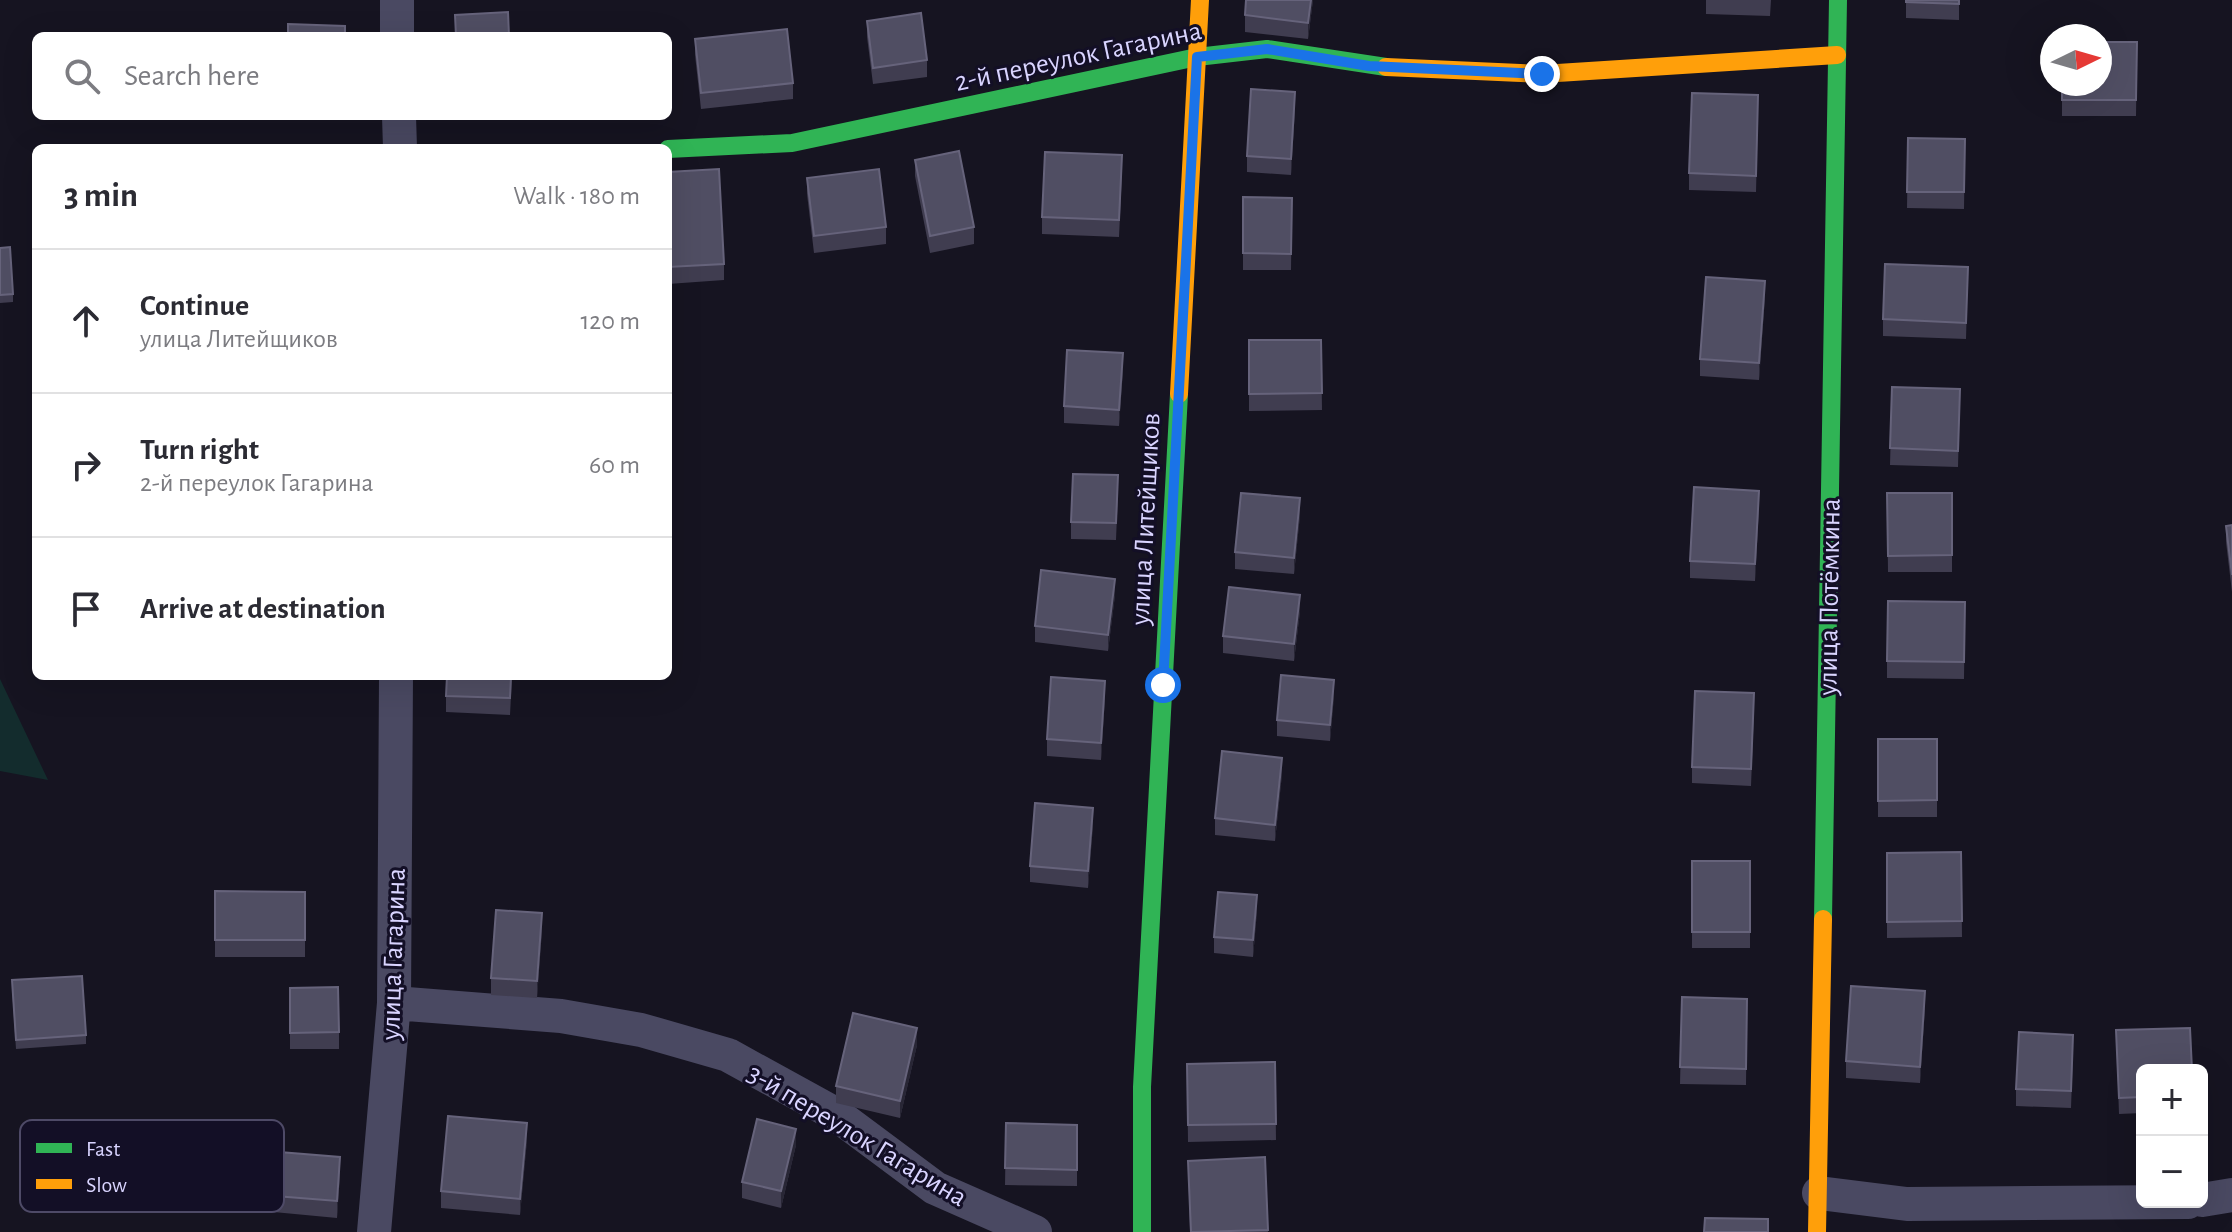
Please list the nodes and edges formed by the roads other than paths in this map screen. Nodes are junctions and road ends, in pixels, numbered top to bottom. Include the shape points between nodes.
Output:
1 (397, 0) edge
2 (1200, 0) edge
3 (1838, 0) edge
4 (397, 32) edge
5 (1837, 55) junction
6 (1197, 57) junction
7 (399, 120) edge
8 (400, 144) edge
9 (672, 149) edge
10 (396, 680) edge
11 (394, 1003) junction
12 (1819, 1193) junction
13 (2232, 1195) edge
14 (2208, 1199) edge
15 (2136, 1202) edge
16 (374, 1232) edge
17 (1035, 1232) edge
18 (1142, 1232) edge
19 (1817, 1232) edge

1 - 4 street
2 - 6 street, улица Литейщиков
3 - 5 street, улица Потёмкина
5 - 6 street, 2-й переулок Гагарина via 1542,74 1369,66 1267,49
5 - 12 street, улица Потёмкина
6 - 9 street, 2-й переулок Гагарина via 792,143
6 - 18 street, улица Литейщиков via 1142,1087
7 - 8 street
10 - 11 street, улица Гагарина
11 - 16 street, улица Гагарина
11 - 17 street, 3-й переулок Гагарина via 561,1016 641,1030 728,1055 837,1115 935,1188
12 - 15 street via 1907,1204
12 - 19 street, улица Потёмкина
13 - 14 street

